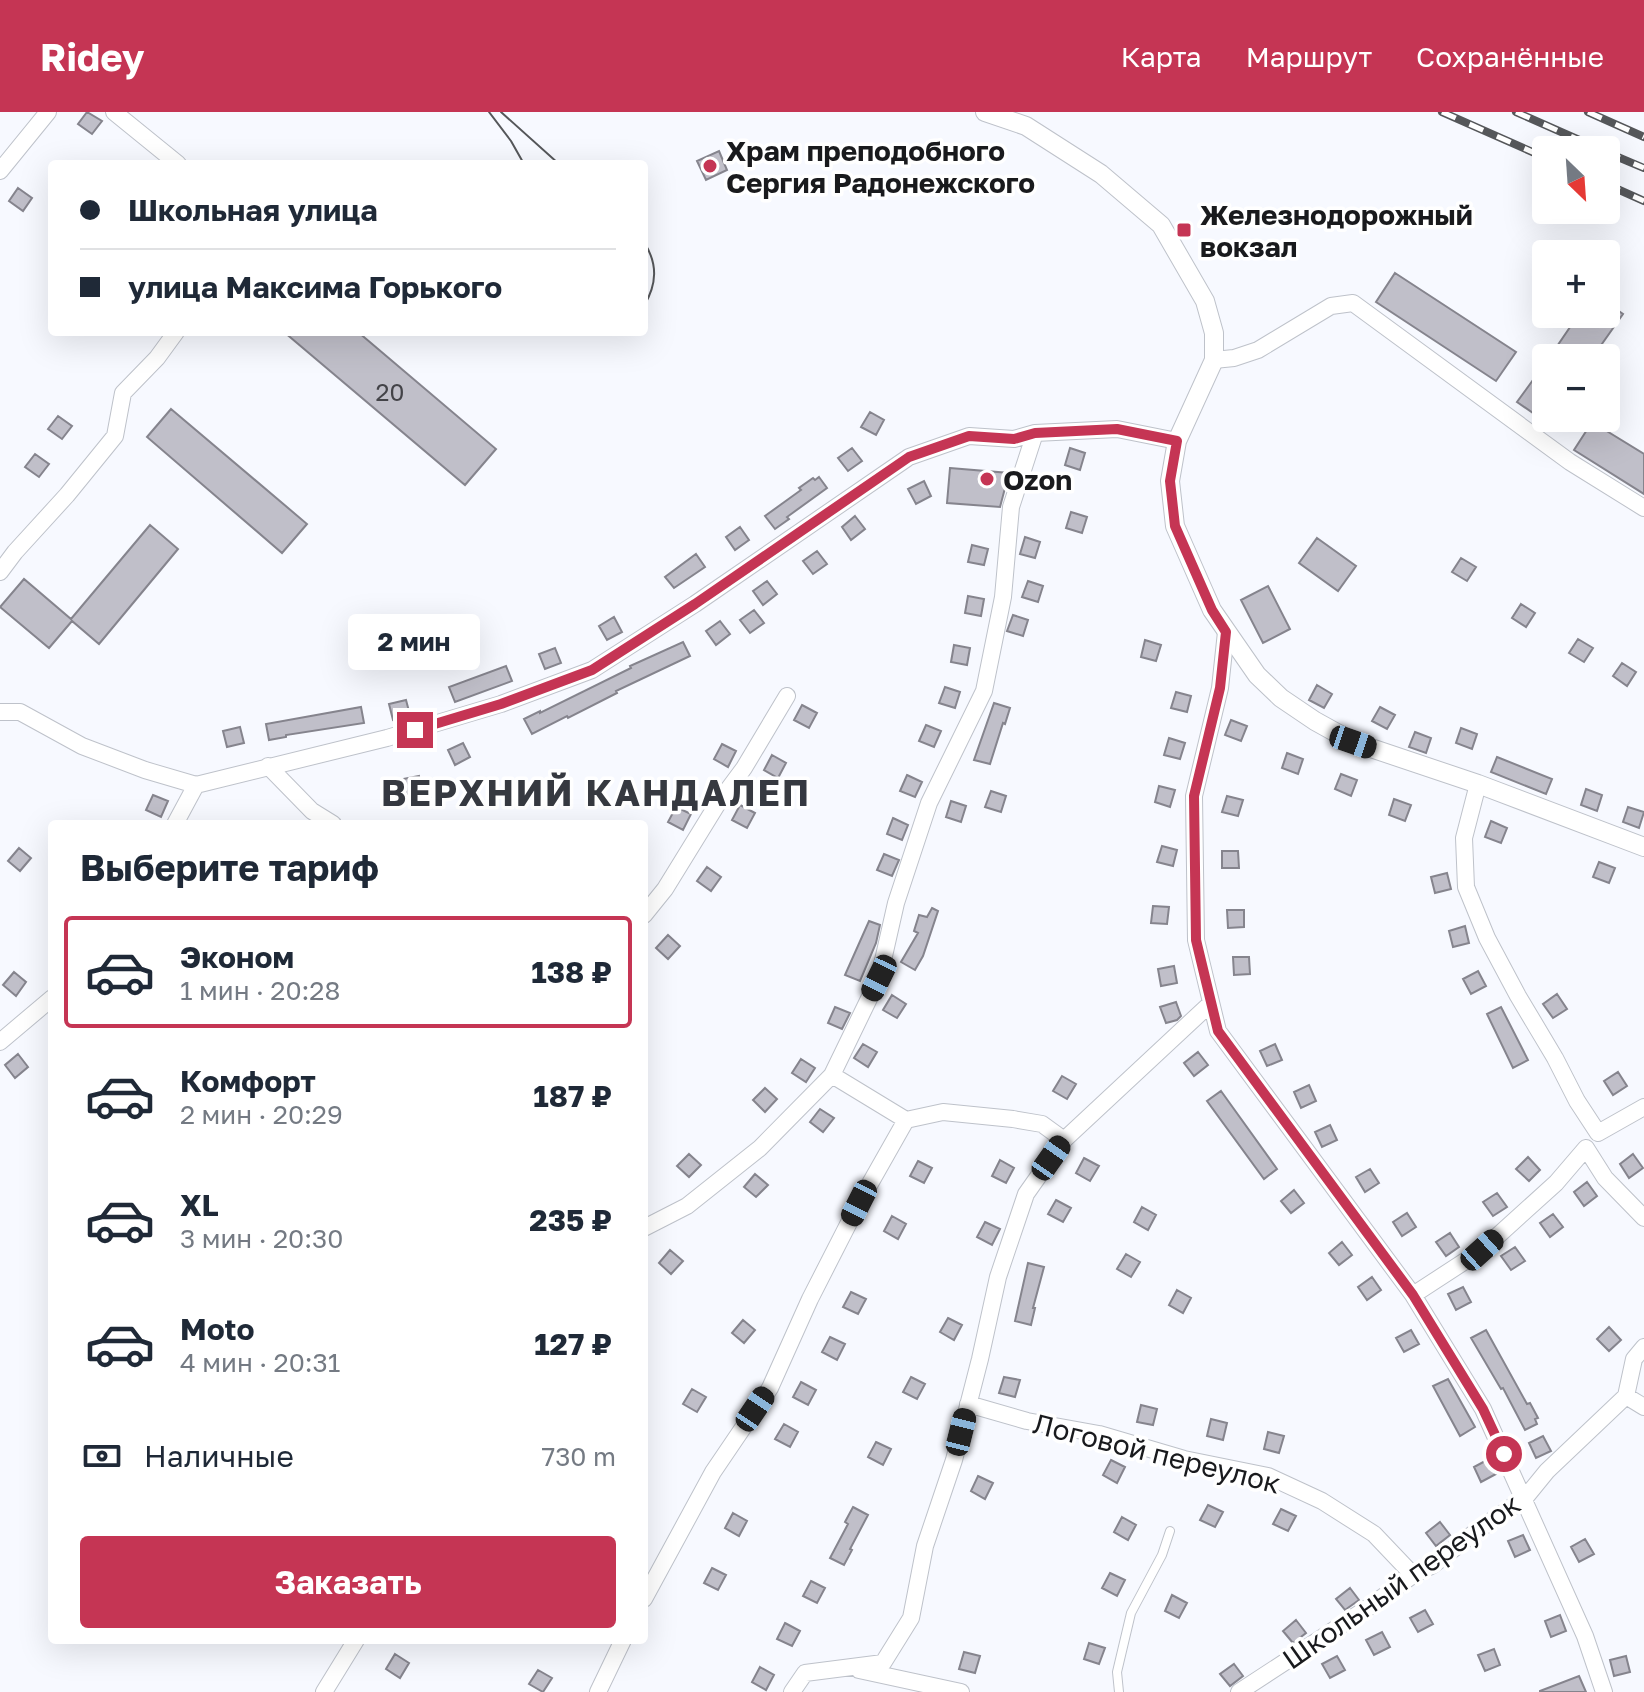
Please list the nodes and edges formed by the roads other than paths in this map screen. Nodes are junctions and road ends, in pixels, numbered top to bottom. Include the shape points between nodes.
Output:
1 (48, 112) edge
2 (114, 112) edge
3 (985, 112) edge
4 (173, 160) edge
5 (0, 171) edge
6 (173, 336) edge
7 (1214, 360) junction
8 (1035, 433) junction
9 (1177, 441) junction
10 (1644, 508) edge
11 (0, 572) edge
12 (1226, 632) junction
13 (787, 696) dead end
14 (0, 712) edge
15 (268, 766) junction
16 (1478, 784) junction
17 (196, 785) junction
18 (177, 820) edge
19 (327, 820) edge
20 (1644, 847) edge
21 (648, 910) edge
22 (48, 1001) edge
23 (1211, 1003) junction
24 (0, 1042) edge
25 (832, 1075) junction
26 (1644, 1107) edge
27 (906, 1120) junction
28 (1598, 1133) junction
29 (1064, 1140) junction
30 (1586, 1148) junction
31 (1644, 1218) edge
32 (648, 1226) edge
33 (1413, 1295) junction
34 (1644, 1347) edge
35 (1626, 1396) junction
36 (968, 1404) junction
37 (1644, 1407) edge
38 (1525, 1498) junction
39 (1170, 1531) dead end
40 (1413, 1575) junction
41 (648, 1592) edge
42 (354, 1644) edge
43 (621, 1644) edge
44 (845, 1667) junction
45 (324, 1692) edge
46 (598, 1692) edge
47 (792, 1692) edge
48 (961, 1692) edge
49 (1119, 1692) edge
50 (1239, 1692) edge
51 (1604, 1692) edge

1 - 5 street
2 - 4 street
3 - 7 street via 1026,126 1101,174 1161,225 1205,301 1214,333
6 - 11 street via 123,393 115,436
7 - 9 street
7 - 10 street via 1258,350 1331,306 1353,303 1570,462
8 - 9 street via 1117,429
8 - 15 street via 1014,439 969,436 909,457 592,670 387,738
8 - 25 street via 1011,507 1003,597 984,691 929,803 896,903 879,978
9 - 12 street via 1170,481 1175,526
12 - 16 street via 1257,675 1315,721 1353,742
12 - 23 street via 1220,688 1194,796 1196,940
13 - 21 street
14 - 17 street via 20,712 82,746
15 - 17 street
15 - 19 street
16 - 20 street
16 - 28 street via 1464,838 1466,887 1518,996
17 - 18 street
22 - 24 street
23 - 29 street
23 - 33 street via 1218,1031
25 - 27 street
25 - 32 street via 760,1148 687,1206
26 - 28 street
27 - 29 street via 943,1112 1013,1119 1042,1124
27 - 41 street via 810,1299 770,1388 713,1472
28 - 30 street
29 - 36 street via 1026,1194 998,1277
30 - 31 street via 1605,1178
30 - 33 street via 1482,1250
33 - 38 street via 1483,1409
34 - 35 street via 1634,1359
35 - 37 street
35 - 38 street, Школьный переулок
36 - 40 street, Логовой переулок via 1268,1476 1374,1534
36 - 44 street via 925,1546 911,1618 883,1663
38 - 40 street, Школьный переулок
38 - 51 street
39 - 49 lane via 1131,1613 1117,1672
40 - 50 street, Школьный переулок
42 - 45 street
43 - 46 street
44 - 47 street via 805,1673
44 - 48 street

